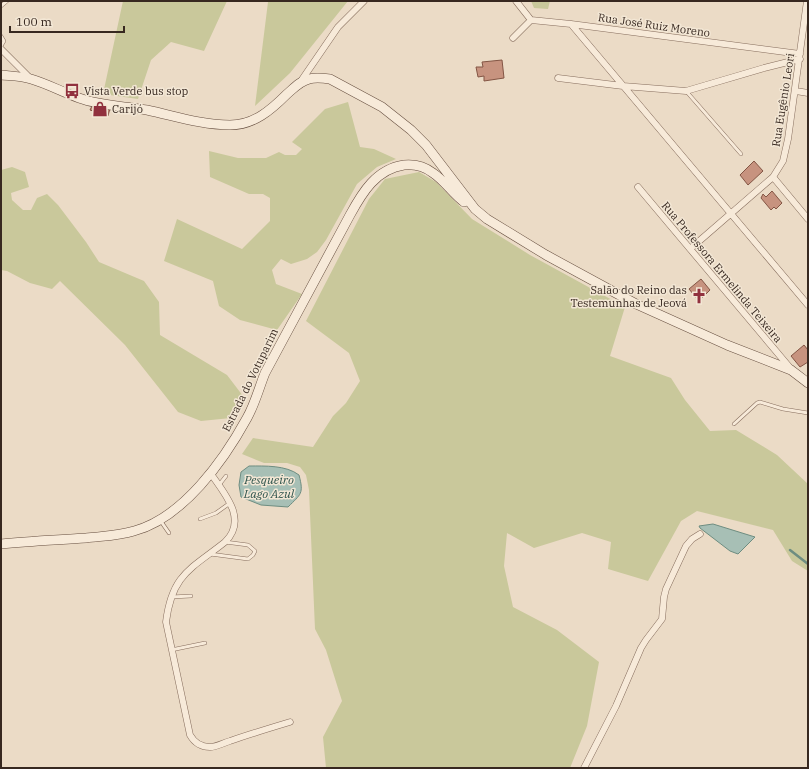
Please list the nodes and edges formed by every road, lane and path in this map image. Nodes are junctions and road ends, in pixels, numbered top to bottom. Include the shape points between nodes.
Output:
1 (7, 1) edge
2 (364, 1) edge
3 (516, 1) edge
4 (808, 1) edge
5 (1, 6) edge
6 (531, 20) junction
7 (807, 23) edge
8 (570, 24) junction
9 (1, 36) edge
10 (513, 38) dead end
11 (1, 47) edge
12 (800, 57) junction
13 (1, 75) edge
14 (31, 78) junction
15 (558, 78) dead end
16 (300, 83) junction
17 (623, 86) junction
18 (686, 91) junction
19 (796, 91) junction
20 (808, 93) edge
21 (741, 154) dead end
22 (773, 177) junction
23 (638, 187) dead end
24 (475, 209) junction
25 (731, 214) junction
26 (808, 219) edge
27 (690, 249) junction
28 (808, 305) edge
29 (792, 370) junction
30 (808, 383) edge
31 (808, 413) edge
32 (734, 424) dead end
33 (211, 474) junction
34 (226, 476) dead end
35 (219, 486) junction
36 (230, 503) junction
37 (200, 519) dead end
38 (160, 520) junction
39 (169, 533) dead end
40 (700, 534) dead end
41 (225, 542) junction
42 (1, 544) edge
43 (210, 554) junction
44 (191, 596) dead end
45 (171, 597) junction
46 (205, 643) dead end
47 (171, 650) junction
48 (290, 722) dead end
49 (584, 768) edge

1 - 5 lane
2 - 16 street via 338,27
3 - 6 street
4 - 7 street, Rua Eugênio Leori
6 - 8 street, Rua José Ruiz Moreno
6 - 10 street
7 - 12 street, Rua Eugênio Leori
8 - 12 street, Rua José Ruiz Moreno
8 - 17 street
9 - 11 lane via 4,41
11 - 14 street
12 - 18 street
12 - 19 street, Rua Eugênio Leori
13 - 14 main road
14 - 16 main road via 97,103 226,125 243,124 260,117
15 - 17 street
16 - 24 main road via 309,78 330,79 369,99 393,116 426,145
17 - 18 street
17 - 25 street
18 - 21 lane
19 - 20 street
19 - 22 street, Rua Eugênio Leori via 783,161
22 - 25 street, Rua Eugênio Leori
22 - 26 street
23 - 27 street, Rua Professora Ermelinda Teixeira
24 - 29 main road via 487,219 546,254 641,307
24 - 33 main road, Estrada do Votuparim via 426,168 400,166 378,176 356,204 265,373 247,418
25 - 27 street, Rua Eugênio Leori
25 - 28 street
27 - 29 street, Rua Professora Ermelinda Teixeira
29 - 30 main road
31 - 32 lane via 760,402
33 - 35 street
33 - 38 main road, Estrada do Votuparim
34 - 35 lane
35 - 36 street
36 - 37 lane via 216,513
36 - 41 street via 234,514 234,531
38 - 39 lane
38 - 42 main road, Estrada do Votuparim via 125,534
40 - 49 street via 686,546 666,589 662,619 641,648 622,693
41 - 43 street
41 - 43 lane via 248,545 255,551 248,559
43 - 45 street via 186,571
44 - 45 lane
45 - 47 street via 166,622
46 - 47 lane
47 - 48 street via 190,735 200,745 218,746

